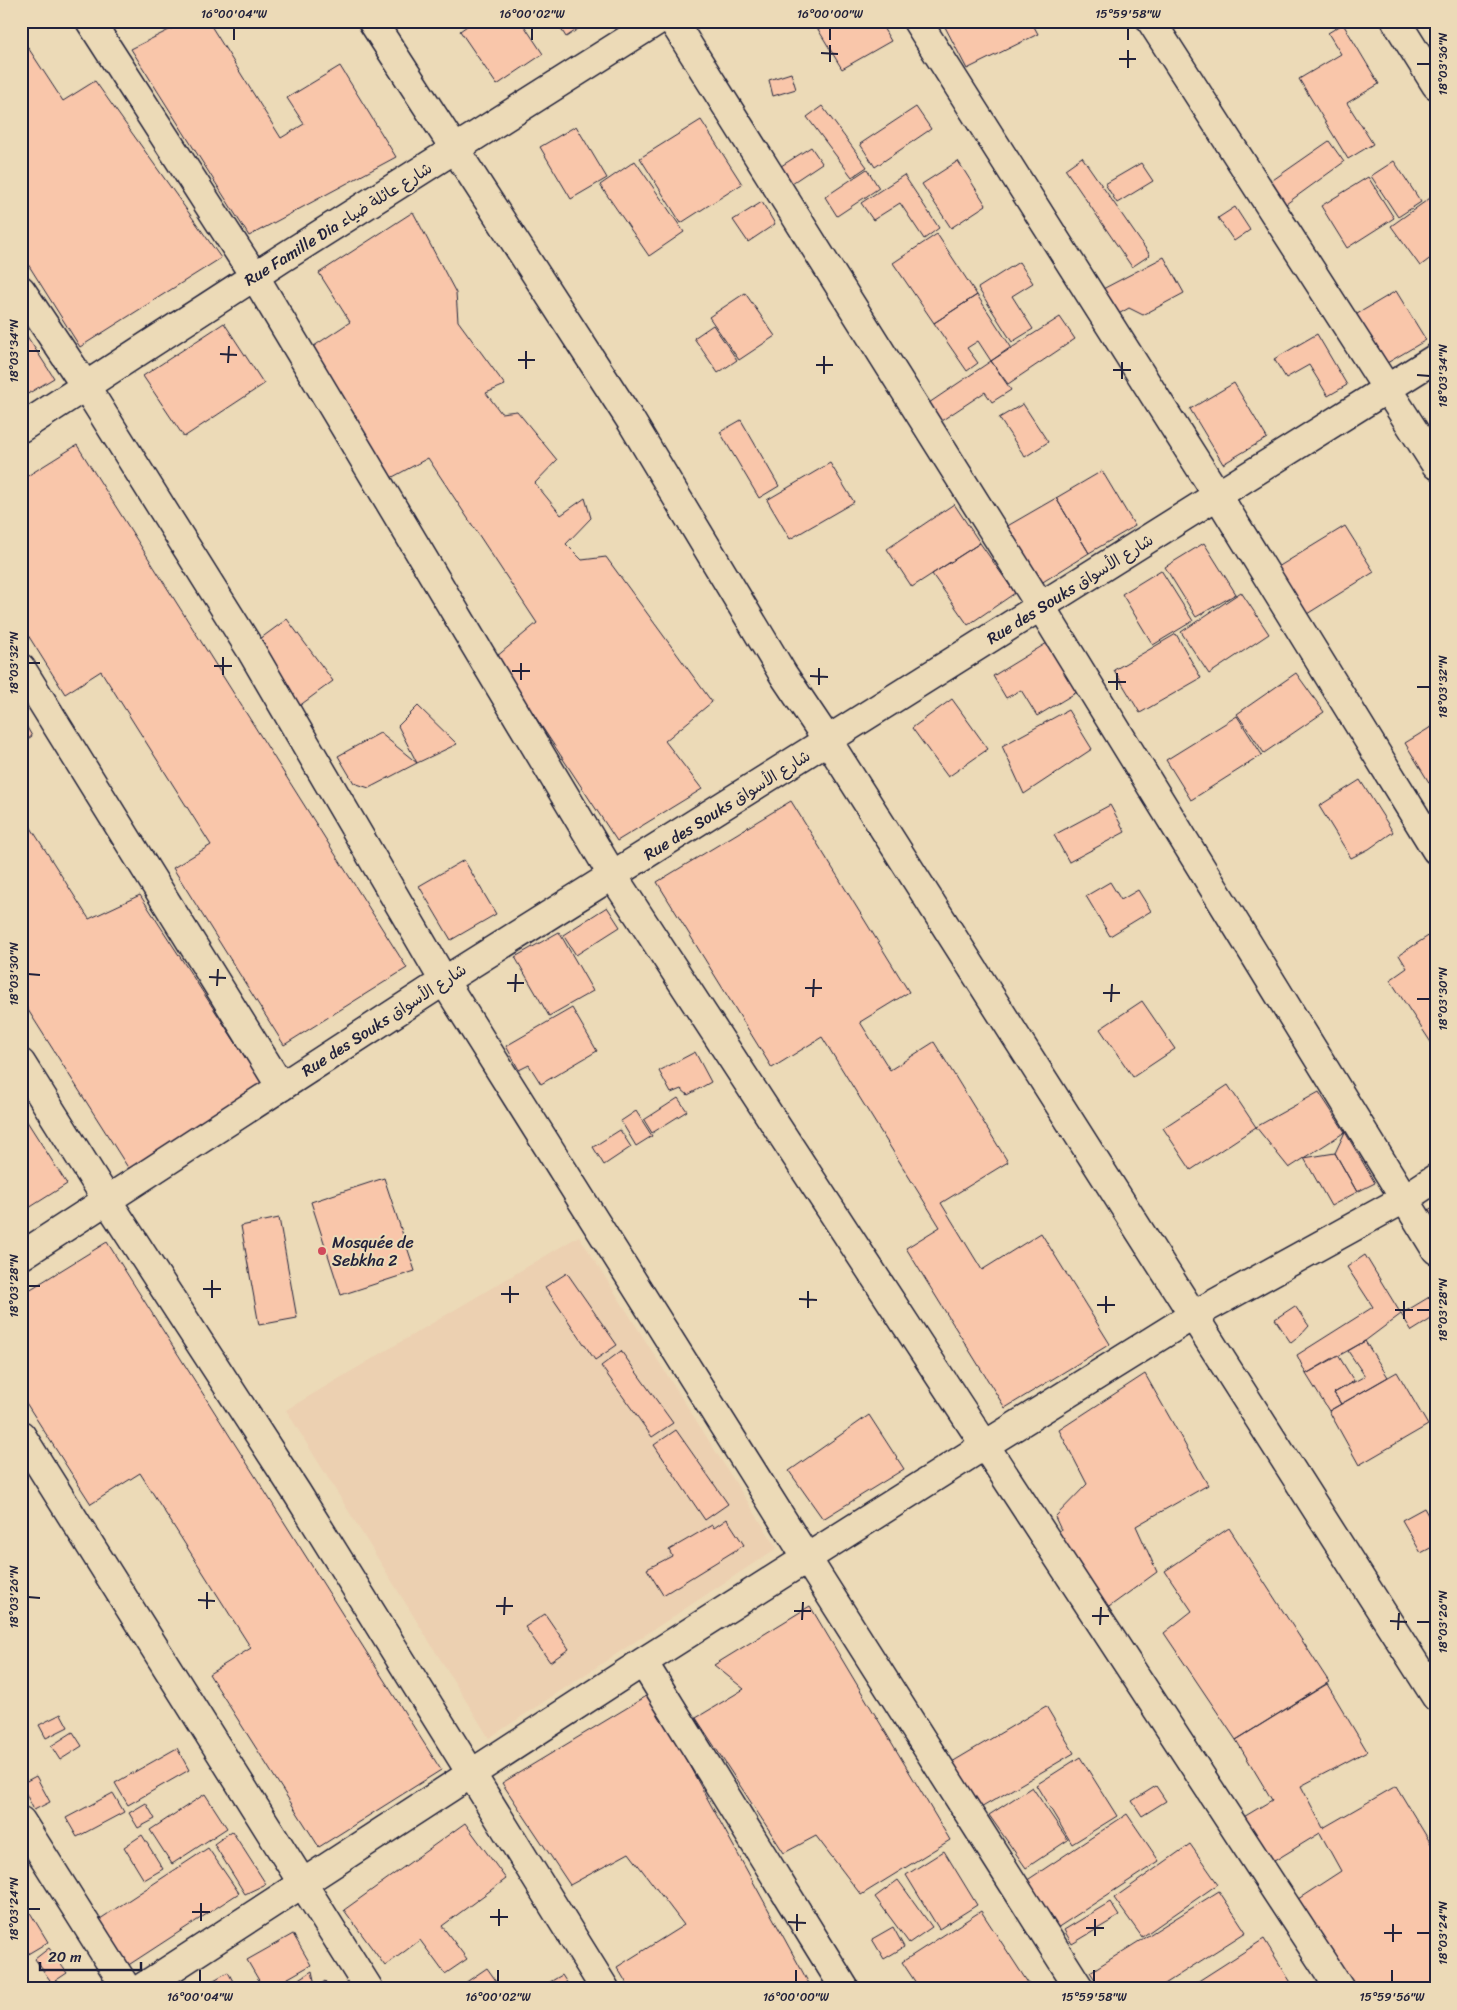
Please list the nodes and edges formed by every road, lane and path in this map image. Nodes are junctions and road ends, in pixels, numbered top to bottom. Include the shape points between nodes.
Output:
1 (90, 21) edge
2 (372, 21) edge
3 (657, 21) edge
4 (673, 21) edge
5 (918, 21) edge
6 (1151, 21) edge
7 (1396, 21) edge
8 (1436, 85) edge
9 (456, 149) junction
10 (255, 277) junction
11 (21, 290) edge
12 (1436, 358) edge
13 (86, 387) junction
14 (1387, 389) junction
15 (21, 428) edge
16 (1436, 466) edge
17 (1218, 496) junction
18 (1041, 607) junction
19 (21, 668) edge
20 (828, 741) junction
21 (1436, 850) edge
22 (613, 876) junction
23 (444, 981) junction
24 (21, 1063) edge
25 (281, 1087) junction
26 (1436, 1178) edge
27 (1404, 1199) junction
28 (107, 1200) junction
29 (1436, 1250) edge
30 (21, 1256) edge
31 (1192, 1316) junction
32 (21, 1435) edge
33 (985, 1445) junction
34 (806, 1557) junction
35 (643, 1662) junction
36 (1436, 1697) edge
37 (472, 1774) junction
38 (21, 1821) edge
39 (302, 1883) junction
40 (127, 1989) edge
41 (140, 1989) edge
42 (369, 1989) edge
43 (604, 1989) edge
44 (844, 1989) edge
45 (1080, 1989) edge
46 (1340, 1989) edge

1 - 10 street
2 - 9 street
3 - 9 street, Rue Famille Dia شارع عائلة ضياء
4 - 18 street
5 - 17 street
6 - 14 street
7 - 8 street
9 - 10 street, Rue Famille Dia شارع عائلة ضياء
9 - 20 street via 631,421
10 - 13 street, Rue Famille Dia شارع عائلة ضياء
10 - 22 street
11 - 13 street
12 - 14 street, Rue des Souks شارع الأسواق
13 - 15 street, Rue Famille Dia شارع عائلة ضياء
13 - 23 street via 249,647
14 - 16 street
14 - 17 street, Rue des Souks شارع الأسواق
17 - 18 street, Rue des Souks شارع الأسواق
17 - 21 street
18 - 20 street, Rue des Souks شارع الأسواق
18 - 27 street
19 - 25 street
20 - 22 street, Rue des Souks شارع الأسواق
20 - 31 street
22 - 23 street, Rue des Souks شارع الأسواق
22 - 33 street
23 - 25 street, Rue des Souks شارع الأسواق
23 - 34 street
24 - 28 street
25 - 28 street, Rue des Souks شارع الأسواق
26 - 27 street
27 - 29 street
27 - 31 street
28 - 30 street, Rue des Souks شارع الأسواق
28 - 37 street
31 - 33 street
31 - 36 street
32 - 39 street
33 - 34 street
33 - 46 street
34 - 35 street
34 - 45 street
35 - 37 street
35 - 44 street
37 - 39 street
37 - 43 street
38 - 40 street
39 - 41 street
39 - 42 street

